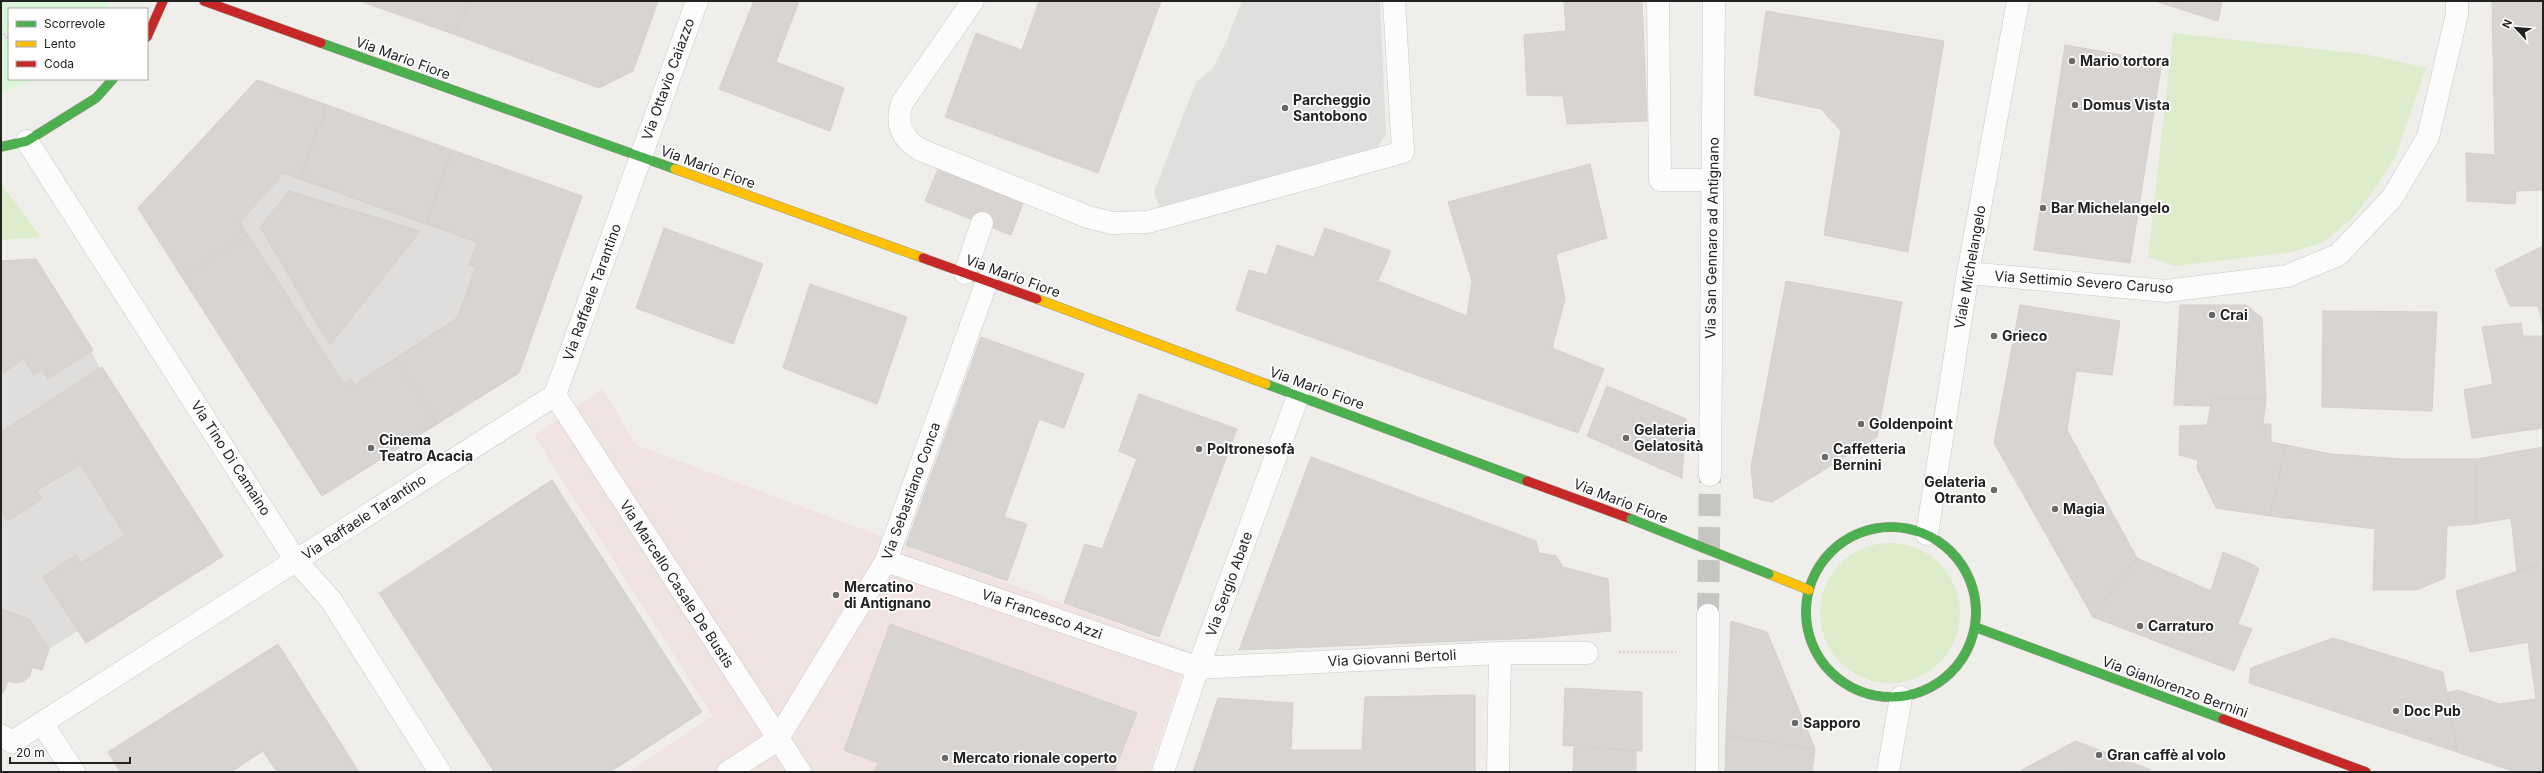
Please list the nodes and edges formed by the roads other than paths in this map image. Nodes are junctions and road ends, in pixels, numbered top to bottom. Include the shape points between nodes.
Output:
1 (163, 1) edge
2 (204, 1) edge
3 (697, 1) edge
4 (973, 1) edge
5 (1394, 1) edge
6 (1658, 1) edge
7 (1714, 1) edge
8 (2018, 1) edge
9 (2457, 1) edge
10 (148, 35) edge
11 (112, 80) edge
12 (27, 141) junction
13 (1, 147) edge
14 (640, 158) junction
15 (1712, 180) junction
16 (982, 224) dead end
17 (965, 273) junction
18 (1968, 273) junction
19 (987, 281) junction
20 (555, 395) junction
21 (1298, 396) junction
22 (1710, 475) tunnel mouth
23 (1927, 534) junction
24 (296, 561) junction
25 (886, 561) junction
26 (1809, 590) junction
27 (1708, 615) tunnel mouth
28 (1975, 627) junction
29 (1500, 653) junction
30 (1587, 653) road end
31 (1198, 668) junction
32 (1901, 697) junction
33 (42, 723) junction
34 (1, 735) edge
35 (777, 740) junction
36 (74, 772) edge
37 (440, 772) edge
38 (728, 772) edge
39 (800, 772) edge
40 (1163, 772) edge
41 (1498, 772) edge
42 (1707, 772) edge
43 (1888, 772) edge
44 (2366, 772) edge

1 - 10 street
2 - 14 street, Via Mario Fiore
3 - 14 street, Via Ottavio Caiazzo
4 - 5 street via 902,103 898,114 899,126 911,145 1088,217 1112,223 1148,222 1403,152
6 - 15 street via 1660,180
7 - 15 street, Via San Gennaro ad Antignano
8 - 18 street, Viale Michelangelo
9 - 18 street, Via Settimio Severo Caruso via 2428,137 2392,198 2338,255 2287,276 2166,291
11 - 12 street via 96,98
12 - 13 street
12 - 24 street, Via Tino Di Camaino
14 - 17 street, Via Mario Fiore
14 - 20 street, Via Raffaele Tarantino
15 - 22 street, Via San Gennaro ad Antignano
16 - 17 street
17 - 19 street, Via Mario Fiore
18 - 23 street, Viale Michelangelo
19 - 21 street, Via Mario Fiore
19 - 25 street, Via Sebastiano Conca
20 - 24 street, Via Raffaele Tarantino
20 - 35 street, Via Marcello Casale De Bustis
21 - 26 street, Via Mario Fiore, bridge via 1631,519
21 - 31 street, Via Sergio Abate
23 - 26 street via 1898,526 1869,529 1842,542 1821,562
23 - 28 street via 1951,551 1968,575 1976,600
24 - 33 street, Via Raffaele Tarantino
24 - 37 street, Via Tino Di Camaino via 331,600
25 - 31 street, Via Francesco Azzi
25 - 35 street, Via Sebastiano Conca
26 - 32 street via 1806,619 1813,648 1828,670 1848,687 1874,696
27 - 42 street
28 - 32 street via 1966,653 1950,675 1927,690
28 - 44 street, Via Gianlorenzo Bernini
29 - 30 street, Via Giovanni Bertoli
29 - 31 street, Via Giovanni Bertoli
29 - 41 street
31 - 40 street, Via Sergio Abate
32 - 43 street
33 - 34 street, Via Raffaele Tarantino via 12,742
33 - 36 street
35 - 38 street, Via Sebastiano Conca
35 - 39 street, Via Marcello Casale De Bustis

